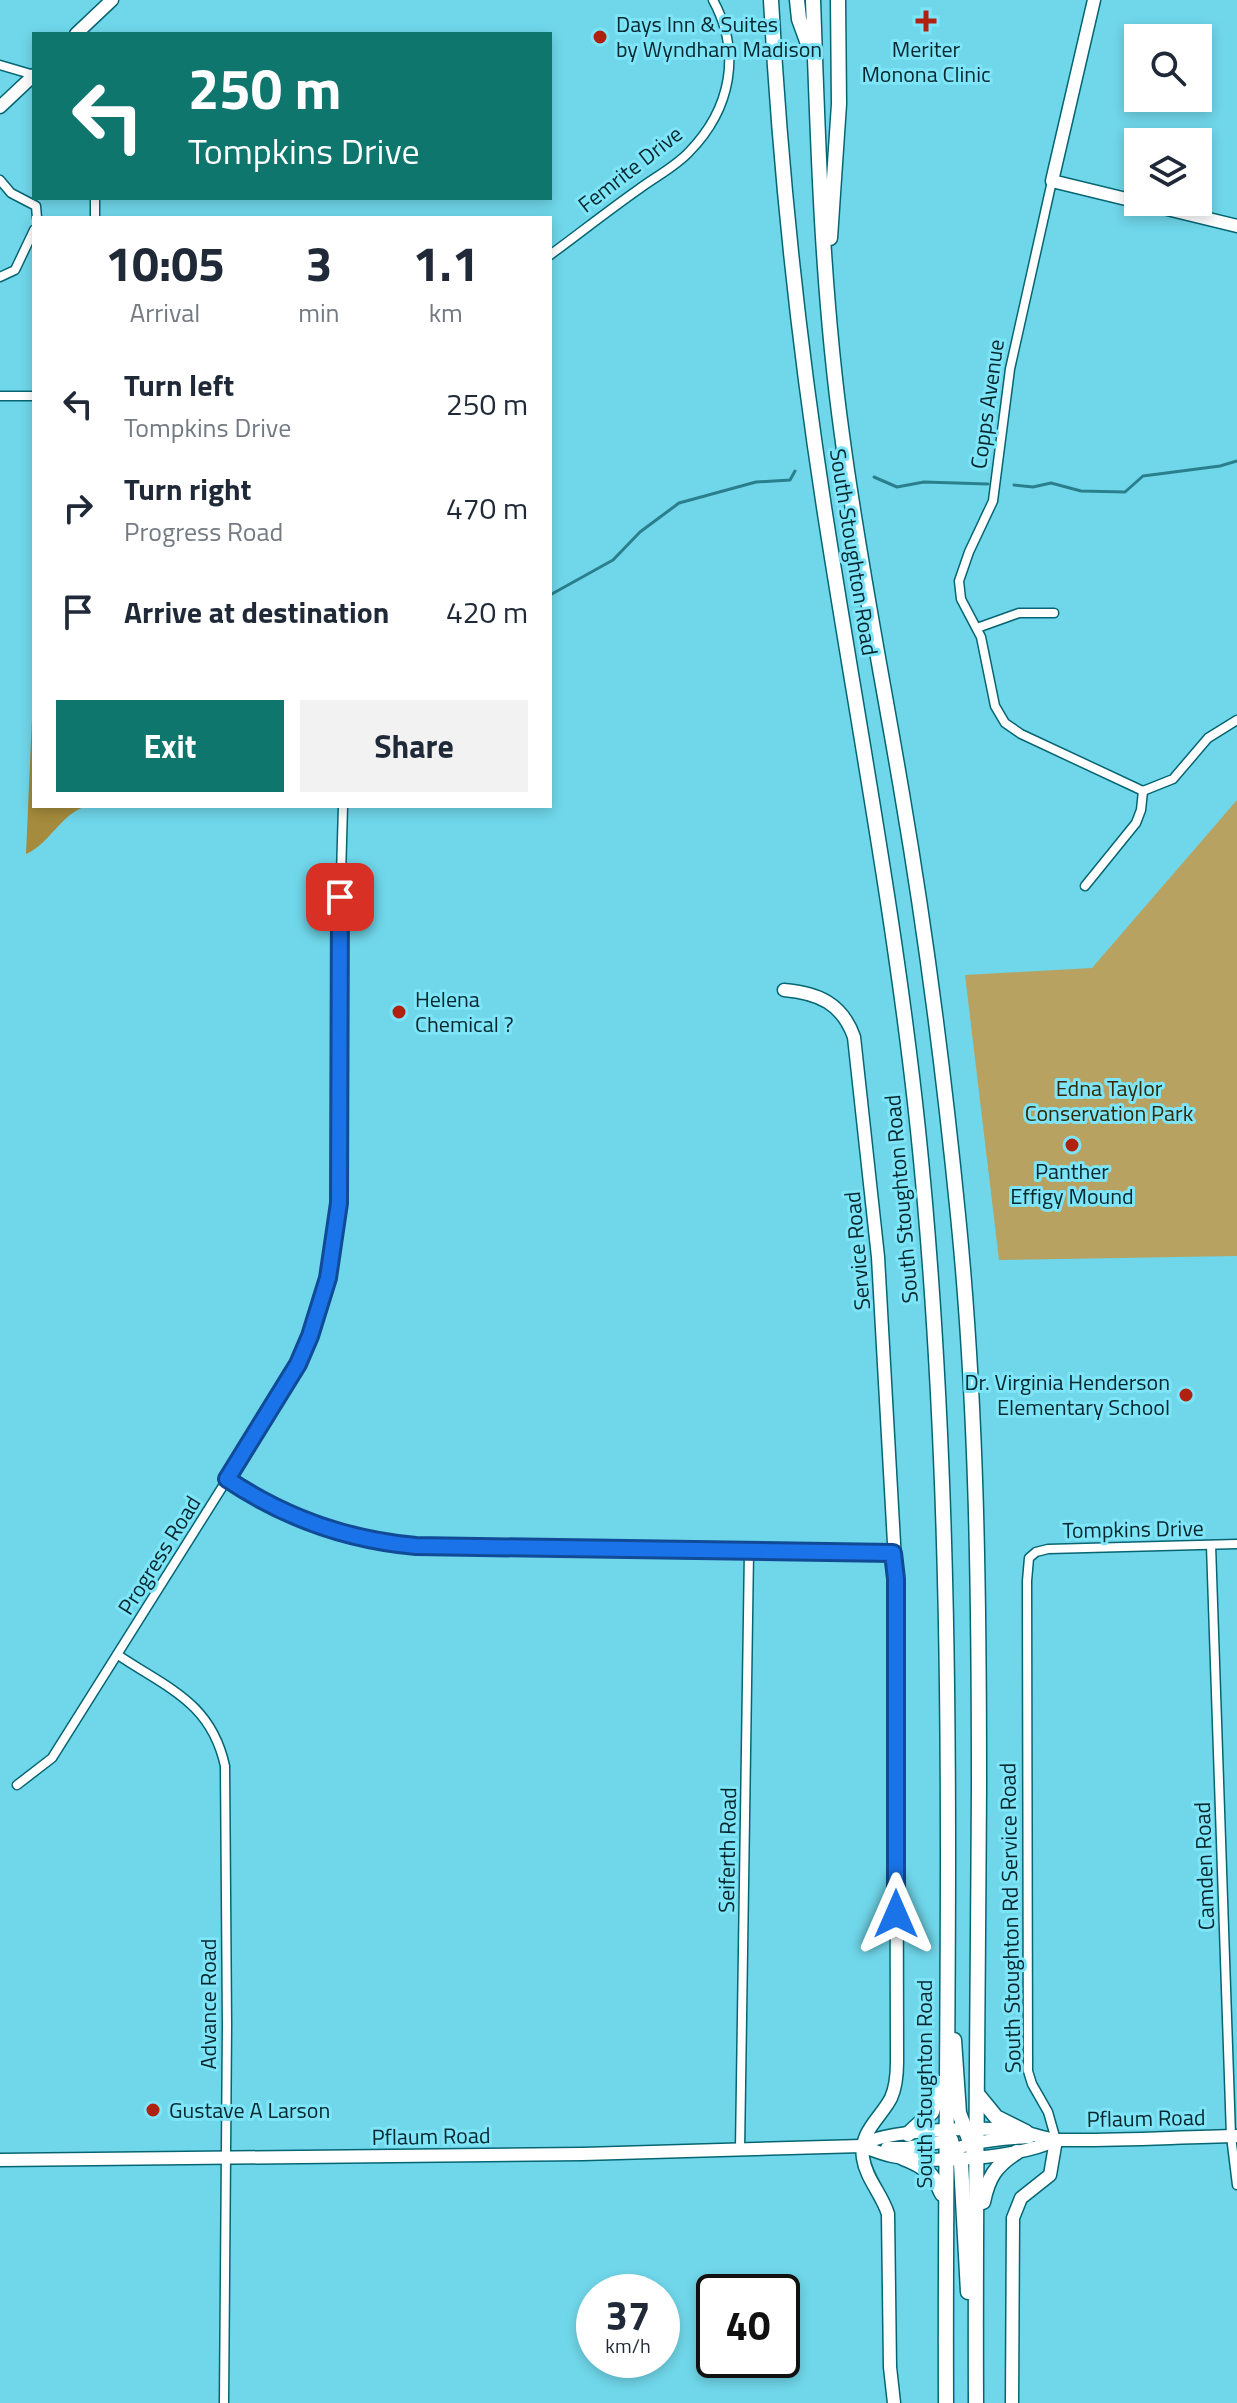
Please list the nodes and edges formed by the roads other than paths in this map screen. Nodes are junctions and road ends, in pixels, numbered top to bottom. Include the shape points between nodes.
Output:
1 (112, 0) edge
2 (713, 0) edge
3 (771, 0) edge
4 (797, 0) edge
5 (813, 0) edge
6 (838, 0) edge
7 (1094, 0) edge
8 (78, 32) edge
9 (815, 63) junction
10 (0, 65) edge
11 (32, 74) edge
12 (32, 77) edge
13 (0, 107) edge
14 (0, 180) edge
15 (1052, 181) junction
16 (37, 216) edge
17 (1237, 226) edge
18 (32, 234) edge
19 (552, 254) edge
20 (825, 270) junction
21 (0, 277) edge
22 (0, 396) edge
23 (32, 396) edge
24 (1054, 613) dead end
25 (977, 628) junction
26 (1237, 720) edge
27 (1143, 791) junction
28 (343, 808) edge
29 (1085, 886) dead end
30 (784, 990) dead end
31 (227, 1479) junction
32 (1237, 1544) edge
33 (1211, 1545) junction
34 (749, 1551) junction
35 (893, 1553) junction
36 (1031, 1556) joint
37 (118, 1655) junction
38 (17, 1785) dead end
39 (1236, 1932) edge
40 (1224, 1933) junction
41 (946, 1972) junction
42 (946, 2072) junction
43 (978, 2095) junction
44 (1026, 2132) junction
45 (908, 2134) junction
46 (1234, 2136) edge
47 (1056, 2140) junction
48 (961, 2143) junction
49 (862, 2146) junction
50 (740, 2150) junction
51 (1017, 2152) junction
52 (225, 2158) junction
53 (903, 2158) junction
54 (0, 2160) edge
55 (1237, 2185) edge
56 (945, 2199) junction
57 (976, 2217) junction
58 (976, 2340) junction
59 (224, 2403) edge
60 (894, 2403) edge
61 (946, 2403) edge
62 (976, 2403) edge
63 (1012, 2403) edge

1 - 8 street
2 - 19 street, Femrite Drive via 730,52 723,103 709,129 687,155
3 - 41 main road, South Stoughton Road via 797,317 894,944 932,1281 945,1523
4 - 9 main road
5 - 9 main road, South Stoughton Road
6 - 20 main road via 839,104
7 - 15 street, Copps Avenue
9 - 20 main road, South Stoughton Road
10 - 11 street
12 - 13 street
14 - 16 street via 11,193 36,206
15 - 17 street
15 - 25 street, Copps Avenue via 1010,369 993,501 959,581 961,599
18 - 21 street via 15,270
20 - 43 main road, South Stoughton Road via 849,483 927,958 962,1262 978,1540
22 - 23 street
24 - 25 street via 1019,613
25 - 27 street, Copps Avenue via 1001,717 1021,734
26 - 27 street via 1208,738 1173,779
27 - 29 street via 1136,823
28 - 31 street, Progress Road via 339,1203 328,1278 298,1364
30 - 35 street, Service Road via 826,1000 843,1014 854,1037 882,1307
31 - 34 street via 290,1515 384,1544
31 - 37 street, Progress Road
32 - 33 street, Tompkins Drive
33 - 36 street, Tompkins Drive via 1048,1549
33 - 40 street, Camden Road
34 - 35 street
34 - 50 street, Seiferth Road
35 - 49 street via 897,2074 892,2097
36 - 47 street, South Stoughton Rd Service Road via 1028,2071
37 - 38 street, Progress Road via 52,1758
37 - 52 street, Advance Road via 196,1706 225,1766
39 - 40 street
40 - 46 street, Camden Road
41 - 42 main road, South Stoughton Road
41 - 48 main road
42 - 45 main road via 932,2112
42 - 48 main road, South Stoughton Road
43 - 44 main road via 996,2117
43 - 48 main road, South Stoughton Road
44 - 47 street, Pflaum Road
44 - 48 street, Pflaum Road
45 - 48 street, Pflaum Road
45 - 49 street, Pflaum Road via 875,2138
46 - 47 street, Pflaum Road
46 - 55 street, Camden Road
47 - 48 street
47 - 51 street, Pflaum Road
47 - 63 street via 1050,2175 1021,2198 1013,2218
48 - 49 street via 900,2149
48 - 51 street, Pflaum Road
48 - 53 street, Pflaum Road
48 - 56 main road, South Stoughton Road
48 - 57 main road, South Stoughton Road
48 - 58 main road via 968,2298
49 - 50 street, Pflaum Road
49 - 53 street, Pflaum Road
49 - 60 street via 866,2170 888,2214
50 - 52 street, Pflaum Road
51 - 57 main road via 991,2174
52 - 54 street, Pflaum Road
52 - 59 street, Advance Road
53 - 56 main road via 929,2171
56 - 61 main road, South Stoughton Road
57 - 58 main road, South Stoughton Road
58 - 62 main road, South Stoughton Road

